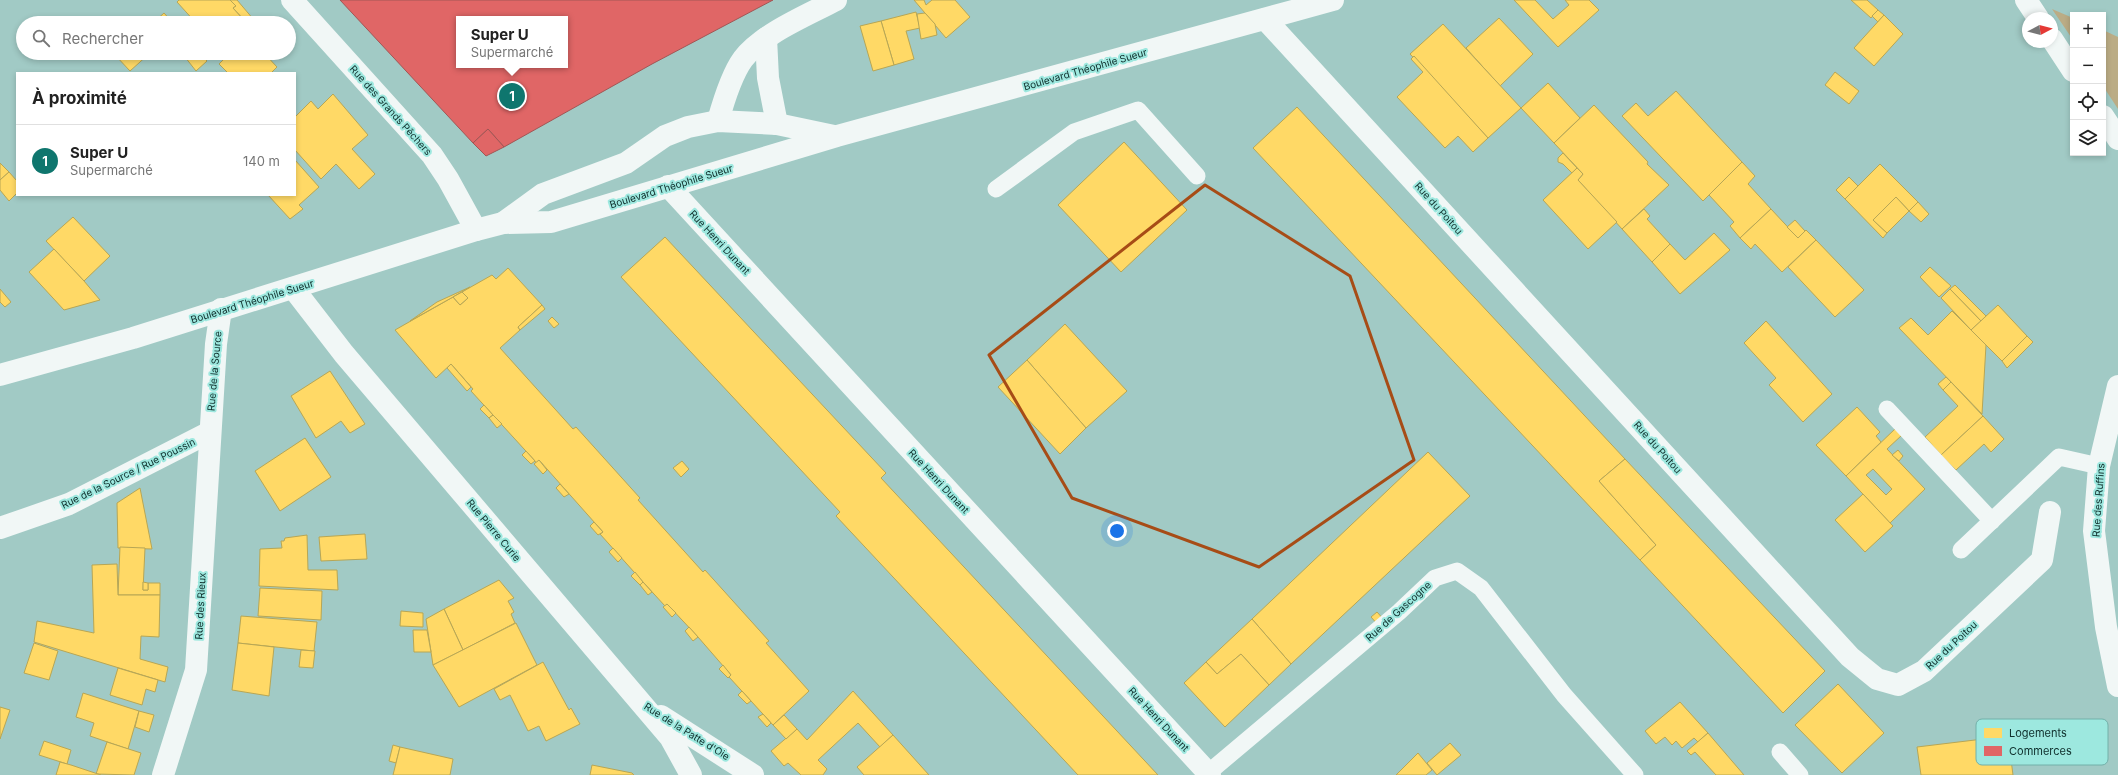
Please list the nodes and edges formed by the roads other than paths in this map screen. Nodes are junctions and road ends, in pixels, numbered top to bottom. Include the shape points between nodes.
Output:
1 (292, 0) edge
2 (836, 0) edge
3 (1333, 0) edge
4 (2026, 0) edge
5 (2034, 12) edge
6 (1265, 19) junction
7 (766, 38) junction
8 (2058, 48) edge
9 (2070, 66) edge
10 (2106, 120) edge
11 (718, 121) junction
12 (777, 124) junction
13 (837, 136) junction
14 (2118, 139) edge
15 (1197, 176) dead end
16 (668, 186) junction
17 (996, 189) dead end
18 (503, 223) junction
19 (476, 230) junction
20 (293, 288) junction
21 (221, 310) junction
22 (0, 375) edge
23 (2118, 386) edge
24 (1887, 409) dead end
25 (210, 432) junction
26 (2100, 466) junction
27 (2050, 512) dead end
28 (1992, 521) junction
29 (0, 528) edge
30 (1961, 550) dead end
31 (2118, 686) edge
32 (640, 701) junction
33 (1780, 752) dead end
34 (737, 767) edge
35 (1209, 774) edge
36 (163, 775) edge
37 (691, 775) edge
38 (753, 775) edge
39 (1635, 775) edge
40 (1800, 775) edge

1 - 19 street, Rue des Grands Pêchers via 432,155
2 - 7 street
3 - 6 street, Boulevard Théophile Sueur
4 - 5 street
6 - 13 street, Boulevard Théophile Sueur
6 - 27 street, Rue du Poitou via 1845,651 1877,679 1898,685 1924,671 2042,560
7 - 11 street via 743,59 725,97
7 - 12 street via 768,78
8 - 9 street
10 - 14 street
11 - 12 street, Boulevard Théophile Sueur
11 - 18 street, Boulevard Théophile Sueur via 688,127 665,136 626,163 543,194
12 - 13 street, Boulevard Théophile Sueur
13 - 16 street, Boulevard Théophile Sueur
15 - 17 lane via 1138,110 1074,132
16 - 18 street, Boulevard Théophile Sueur via 551,222
16 - 35 street, Rue Henri Dunant
18 - 19 street, Boulevard Théophile Sueur
19 - 20 street, Boulevard Théophile Sueur
20 - 21 street, Boulevard Théophile Sueur
20 - 32 street, Rue Pierre Curie via 344,354
21 - 22 street, Boulevard Théophile Sueur via 95,350
21 - 25 street, Rue de la Source
23 - 26 street, Rue des Ruffins
24 - 28 lane
25 - 29 street, Rue de la Source / Rue Poussin via 69,504
25 - 36 street, Rue des Rieux via 196,670
26 - 28 lane via 2059,457
26 - 31 street, Rue des Ruffins via 2094,532 2106,627
28 - 30 lane
32 - 34 street, Rue de la Patte d'Oie
32 - 37 street, Rue Pierre Curie via 670,737
33 - 40 lane
34 - 38 street, Rue de la Patte d'Oie
35 - 39 lane, Rue de Gascogne via 1435,578 1457,571 1481,588 1564,694

